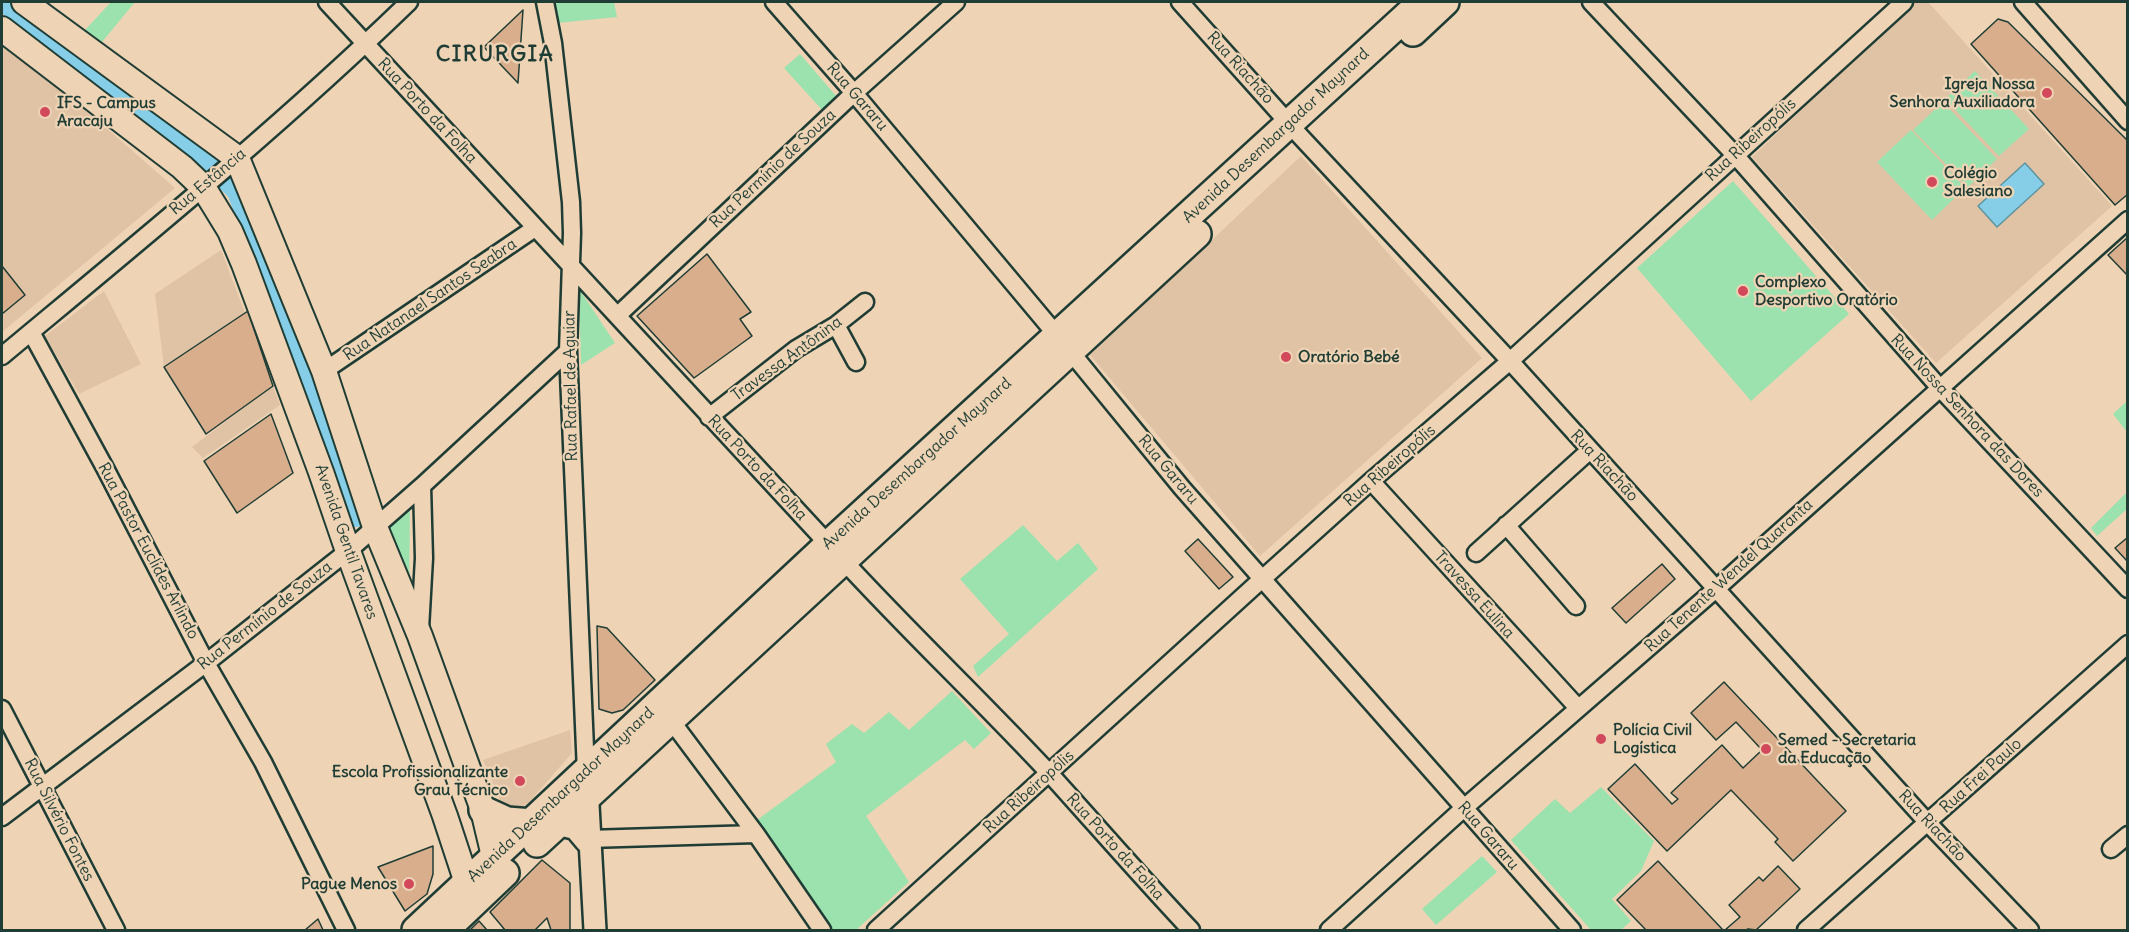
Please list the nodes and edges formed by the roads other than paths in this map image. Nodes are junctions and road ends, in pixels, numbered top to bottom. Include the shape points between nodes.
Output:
1 (24, 2) edge
2 (327, 2) edge
3 (409, 2) edge
4 (545, 2) edge
5 (774, 2) edge
6 (956, 2) edge
7 (1180, 2) edge
8 (1422, 2) edge
9 (1445, 2) edge
10 (1591, 2) edge
11 (1904, 2) edge
12 (2023, 2) edge
13 (2, 29) edge
14 (366, 43) junction
15 (854, 93) junction
16 (2127, 121) edge
17 (1295, 131) junction
18 (1735, 155) junction
19 (235, 160) junction
20 (205, 186) junction
21 (2127, 220) edge
22 (536, 228) junction
23 (570, 265) junction
24 (865, 302) dead end
25 (618, 315) junction
26 (836, 325) junction
27 (30, 332) junction
28 (1064, 344) junction
29 (568, 351) junction
30 (2, 356) edge
31 (856, 362) dead end
32 (1510, 362) junction
33 (324, 371) junction
34 (1939, 387) junction
35 (709, 417) junction
36 (1589, 451) junction
37 (1371, 481) junction
38 (423, 486) junction
39 (1506, 525) junction
40 (373, 528) junction
41 (349, 550) junction
42 (836, 553) junction
43 (1476, 553) dead end
44 (1261, 580) junction
45 (1717, 588) junction
46 (2127, 589) edge
47 (1576, 606) dead end
48 (420, 636) junction
49 (2127, 644) edge
50 (206, 663) junction
51 (1578, 708) junction
52 (2, 709) edge
53 (670, 719) junction
54 (586, 772) junction
55 (1049, 774) junction
56 (42, 787) junction
57 (587, 799) junction
58 (1464, 808) junction
59 (483, 810) junction
60 (2, 817) edge
61 (561, 822) junction
62 (533, 823) junction
63 (1928, 823) junction
64 (756, 834) junction
65 (2127, 835) edge
66 (588, 839) junction
67 (2111, 849) dead end
68 (497, 867) junction
69 (470, 894) junction
70 (116, 930) edge
71 (346, 930) edge
72 (416, 930) edge
73 (445, 930) edge
74 (595, 930) edge
75 (822, 930) edge
76 (876, 930) edge
77 (1191, 930) edge
78 (1329, 930) edge
79 (1570, 930) edge
80 (1806, 930) edge
81 (2030, 930) edge

1 - 19 main road
2 - 14 street, Rua Porto da Folha
3 - 14 street, Rua Estância
4 - 23 street, Rua Rafael de Aguiar via 571,202
5 - 15 street, Rua Gararu
6 - 15 street, Rua Permínio de Souza
7 - 17 street, Rua Riachão
8 - 17 main road, Avenida Desembargador Maynard
9 - 17 main road, Avenida Desembargador Maynard
10 - 18 street, Rua Nossa Senhora das Dores
11 - 18 street, Rua Ribeiropólis
12 - 16 street
13 - 20 main road, Avenida Gentil Tavares
14 - 19 street, Rua Estância
14 - 22 street, Rua Porto da Folha
15 - 25 street, Rua Permínio de Souza
15 - 28 street, Rua Gararu
17 - 28 main road, Avenida Desembargador Maynard
17 - 32 street, Rua Riachão
18 - 32 street, Rua Ribeiropólis
18 - 34 street, Rua Nossa Senhora das Dores
19 - 20 street, Rua Estância
19 - 33 main road, Avenida Gentil Tavares
20 - 27 street, Rua Estância
20 - 41 main road, Avenida Gentil Tavares via 244,264
21 - 34 street, Rua Tenente Wendel Quaranta
22 - 23 street, Rua Porto da Folha
22 - 33 street, Rua Natanael Santos Seabra
23 - 25 street, Rua Porto da Folha
23 - 29 street, Rua Rafael de Aguiar
24 - 26 street, Travessa Antônina
25 - 35 street, Rua Porto da Folha
26 - 31 street
26 - 35 street, Travessa Antônina via 796,349
27 - 30 street, Rua Estância
27 - 50 street, Rua Pastor Euclídes Arlindo
28 - 42 main road, Avenida Desembargador Maynard
28 - 44 street, Rua Gararu
29 - 38 street, Rua Permínio de Souza
29 - 54 street, Rua Rafael de Aguiar
32 - 36 street, Rua Riachão
32 - 37 street, Rua Ribeiropólis
33 - 40 main road, Avenida Gentil Tavares
34 - 45 street, Rua Tenente Wendel Quaranta
34 - 46 street, Rua Nossa Senhora das Dores
35 - 42 street, Rua Porto da Folha
36 - 39 street
36 - 45 street, Rua Riachão
37 - 44 street, Rua Ribeiropólis
37 - 51 street, Travessa Eulina
38 - 40 street, Rua Permínio de Souza
38 - 48 street, Avenida Gentil Tavares
39 - 43 street
39 - 47 street
40 - 41 street, Rua Permínio de Souza
40 - 48 main road, Avenida Gentil Tavares
41 - 50 street, Rua Permínio de Souza
41 - 69 main road, Avenida Gentil Tavares
42 - 53 main road, Avenida Desembargador Maynard
42 - 54 main road, Avenida Desembargador Maynard
42 - 55 street, Rua Porto da Folha
44 - 55 street, Rua Ribeiropólis
44 - 58 street, Rua Gararu
45 - 51 street, Rua Tenente Wendel Quaranta
45 - 63 street, Rua Riachão
48 - 59 main road, Avenida Gentil Tavares
49 - 63 street, Rua Frei Paulo
50 - 56 street, Rua Permínio de Souza
50 - 71 street, Rua Pastor Euclídes Arlindo via 263,762
51 - 58 street, Rua Tenente Wendel Quaranta
52 - 56 street, Rua Silvério Fontes
53 - 57 main road, Avenida Desembargador Maynard
53 - 64 street
54 - 57 street
54 - 62 main road, Avenida Desembargador Maynard
55 - 76 street, Rua Ribeiropólis
55 - 77 street, Rua Porto da Folha
56 - 60 street, Rua Permínio de Souza
56 - 70 street, Rua Silvério Fontes
57 - 61 main road, Avenida Desembargador Maynard
57 - 66 street
58 - 78 street, Rua Tenente Wendel Quaranta
58 - 79 street, Rua Gararu
59 - 62 main road via 507,821
59 - 68 main road, Avenida Gentil Tavares
61 - 66 main road via 577,826
61 - 68 main road, Avenida Desembargador Maynard
62 - 68 main road, Avenida Desembargador Maynard
63 - 80 street, Rua Frei Paulo
63 - 81 street, Rua Riachão
64 - 66 street
64 - 75 street
65 - 67 street
66 - 74 street
68 - 69 main road, Avenida Desembargador Maynard
69 - 72 main road, Avenida Desembargador Maynard
69 - 73 main road, Avenida Desembargador Maynard

